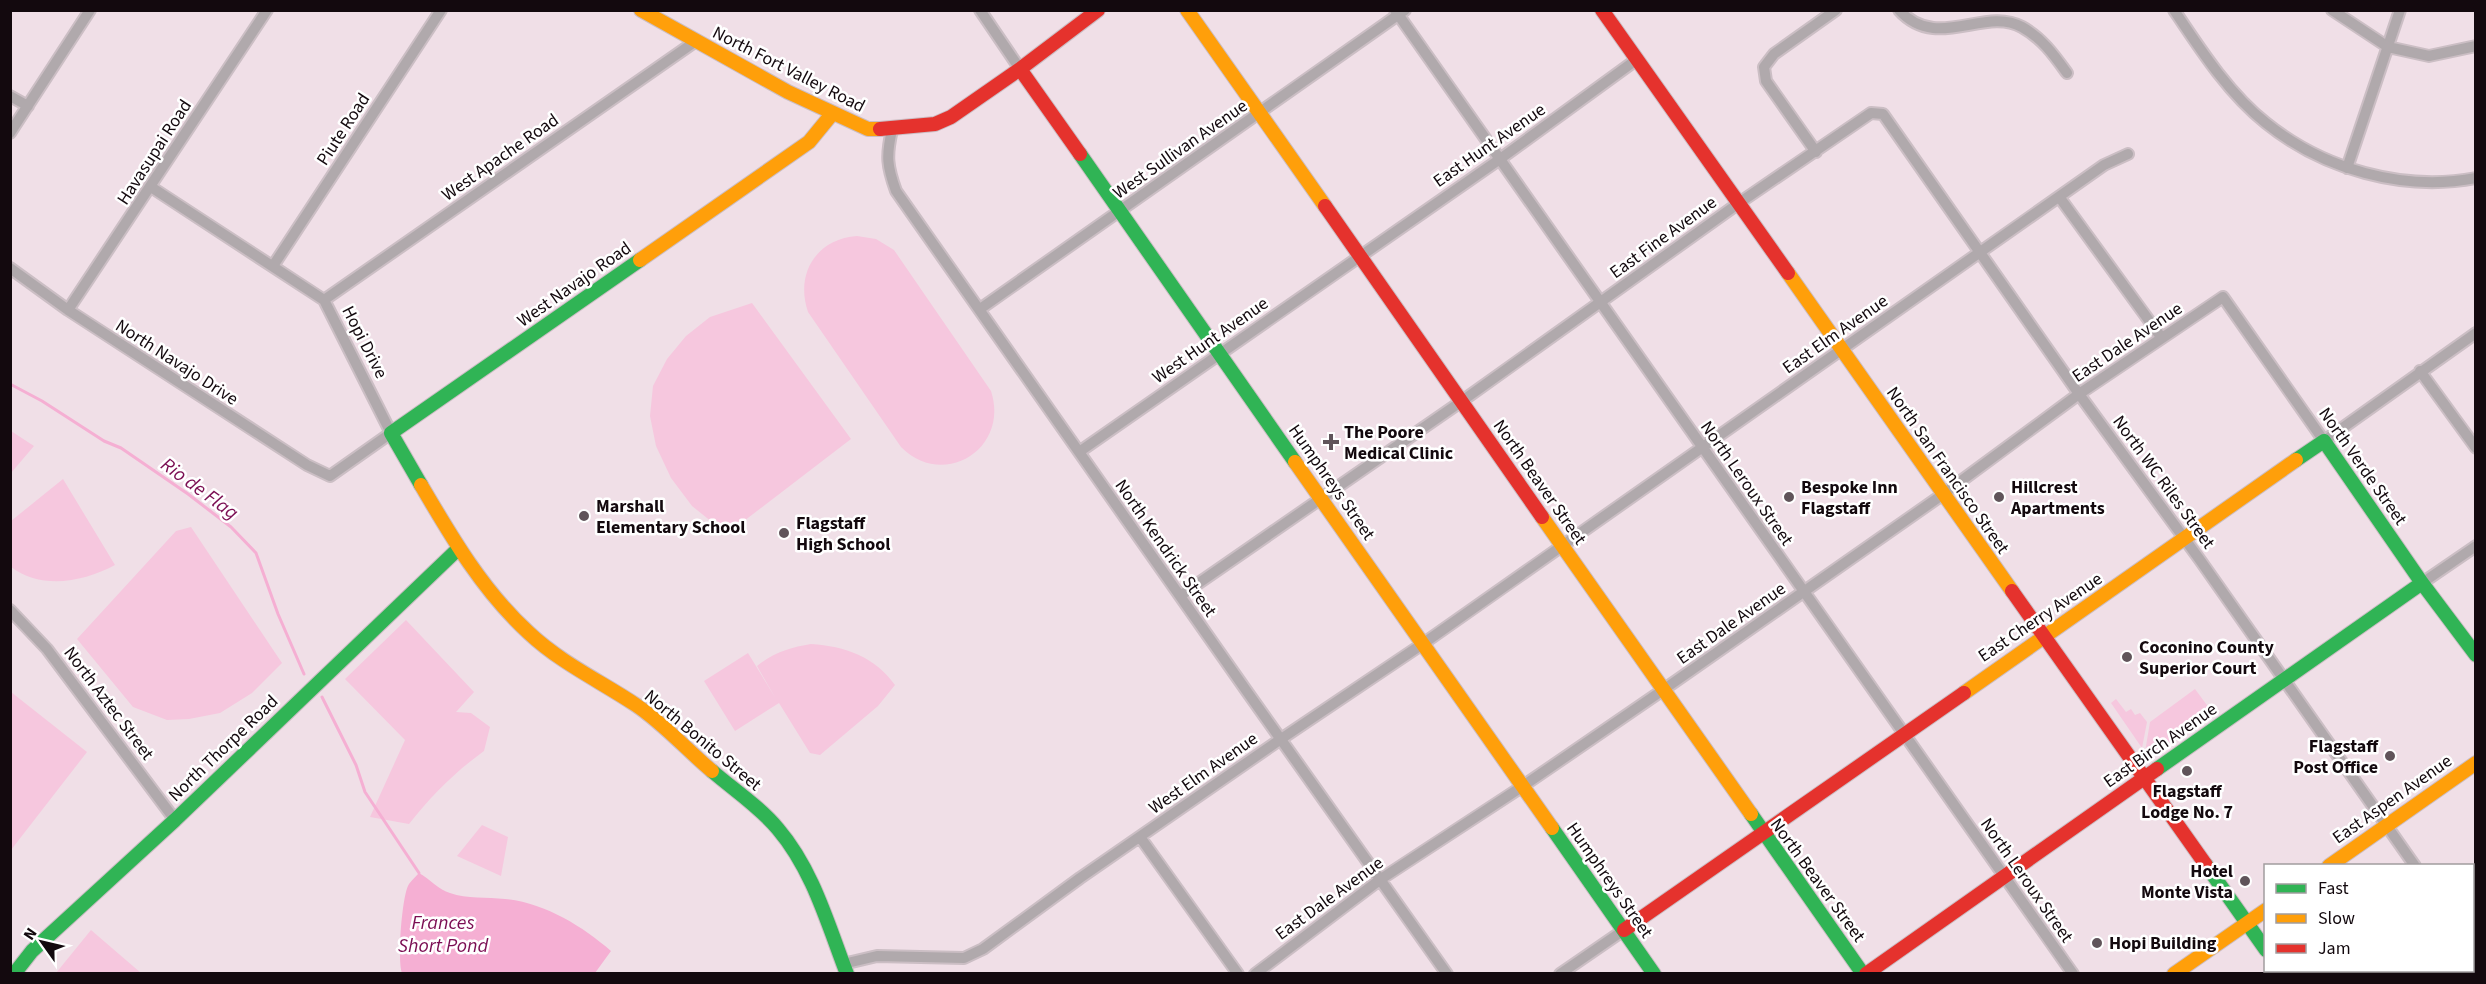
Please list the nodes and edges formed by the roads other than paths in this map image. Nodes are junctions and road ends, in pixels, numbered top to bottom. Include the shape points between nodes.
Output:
1 (90, 10) edge
2 (267, 10) edge
3 (441, 10) edge
4 (641, 10) edge
5 (980, 10) edge
6 (1098, 10) edge
7 (1187, 10) edge
8 (1602, 10) edge
9 (1836, 10) edge
10 (1899, 10) edge
11 (2174, 10) edge
12 (2332, 10) edge
13 (2400, 10) edge
14 (1400, 12) edge
15 (696, 41) junction
16 (2475, 46) edge
17 (2388, 47) junction
18 (1636, 60) junction
19 (1020, 69) junction
20 (2067, 73) dead end
21 (10, 96) edge
22 (28, 106) junction
23 (1260, 113) junction
24 (832, 114) junction
25 (1887, 118) joint
26 (892, 130) junction
27 (10, 133) edge
28 (1816, 152) junction
29 (2128, 154) dead end
30 (1500, 159) junction
31 (2347, 168) junction
32 (2475, 178) edge
33 (151, 187) junction
34 (2060, 198) junction
35 (1740, 203) junction
36 (1119, 212) junction
37 (1981, 253) junction
38 (1360, 256) junction
39 (273, 266) junction
40 (10, 268) edge
41 (2223, 297) joint
42 (324, 300) junction
43 (1600, 302) junction
44 (980, 309) junction
45 (68, 310) junction
46 (2475, 333) edge
47 (2161, 337) junction
48 (1841, 349) junction
49 (1220, 353) junction
50 (2420, 371) junction
51 (2079, 394) junction
52 (1462, 401) junction
53 (391, 433) junction
54 (2324, 441) junction
55 (1703, 447) junction
56 (2475, 448) edge
57 (1079, 452) junction
58 (330, 476) joint
59 (1942, 495) junction
60 (1322, 499) junction
61 (2186, 539) junction
62 (1562, 545) junction
63 (2475, 546) edge
64 (458, 549) junction
65 (2422, 583) junction
66 (1803, 593) junction
67 (1180, 596) junction
68 (10, 610) edge
69 (2046, 637) junction
70 (1424, 643) junction
71 (2475, 655) edge
72 (2285, 680) junction
73 (1664, 690) junction
74 (1905, 734) junction
75 (1281, 738) junction
76 (2475, 763) edge
77 (2145, 778) junction
78 (1523, 786) junction
79 (175, 820) junction
80 (2386, 825) junction
81 (1763, 833) junction
82 (1140, 837) junction
83 (2332, 864) edge
84 (2414, 864) edge
85 (2005, 876) junction
86 (1381, 879) junction
87 (2264, 911) edge
88 (2247, 923) junction
89 (1624, 930) junction
90 (2264, 948) edge
91 (845, 969) edge
92 (13, 972) edge
93 (1238, 974) edge
94 (1255, 974) edge
95 (1447, 974) edge
96 (1560, 974) edge
97 (1654, 974) edge
98 (1865, 974) edge
99 (2073, 974) edge
100 (2174, 974) edge

1 - 22 street
2 - 33 street, Havasupai Road
3 - 39 street, Piute Road
4 - 15 street, North Fort Valley Road
5 - 19 street, Humphreys Street
6 - 19 street, North Fort Valley Road
7 - 23 street, North Beaver Street
8 - 18 street, North San Francisco Street
9 - 28 street via 1774,54 1764,67 1766,81
10 - 20 street via 1921,25 1950,30 1991,20 2020,26 2046,44
11 - 31 street via 2216,70 2265,122 2301,148
12 - 17 street
13 - 17 street
14 - 23 street, West Sullivan Avenue
14 - 30 street, North Leroux Street
15 - 24 street, North Fort Valley Road
15 - 42 street, West Apache Road
16 - 17 street via 2429,56
17 - 31 street
18 - 30 street, East Hunt Avenue
18 - 35 street, North San Francisco Street
19 - 26 street, North Fort Valley Road via 951,117 935,124
19 - 36 street, Humphreys Street
21 - 22 street
22 - 27 street
23 - 36 street, West Sullivan Avenue
23 - 38 street, North Beaver Street
24 - 26 street, North Fort Valley Road via 868,129
24 - 53 street, West Navajo Road via 809,142
25 - 28 street, East Fine Avenue via 1871,113
25 - 37 street, North WC Riles Street
26 - 44 street, North Kendrick Street via 887,154 896,191
28 - 35 street, East Fine Avenue
29 - 34 street, East Elm Avenue via 2104,165
30 - 38 street, East Hunt Avenue
30 - 43 street, North Leroux Street
31 - 32 street via 2385,178 2432,182
33 - 39 street, Hopi Drive
33 - 45 street, Havasupai Road
34 - 37 street, East Elm Avenue
34 - 47 street
35 - 43 street, East Fine Avenue
35 - 48 street, North San Francisco Street
36 - 44 street, West Sullivan Avenue
36 - 49 street, Humphreys Street
37 - 48 street, East Elm Avenue
37 - 51 street, North WC Riles Street
38 - 49 street, West Hunt Avenue
38 - 52 street, North Beaver Street
39 - 42 street, Hopi Drive
40 - 45 street, North Navajo Drive
41 - 47 street, East Dale Avenue
41 - 54 street, North Verde Street
42 - 53 street, Hopi Drive
43 - 52 street, East Fine Avenue
43 - 55 street, North Leroux Street
44 - 57 street, North Kendrick Street
45 - 58 street, North Navajo Drive via 307,465
46 - 50 street, East Cherry Avenue
47 - 51 street, East Dale Avenue
48 - 55 street, East Elm Avenue
48 - 59 street, North San Francisco Street
49 - 57 street, West Hunt Avenue
49 - 60 street, Humphreys Street
50 - 54 street, East Cherry Avenue
50 - 56 street
51 - 59 street, East Dale Avenue
51 - 61 street, North WC Riles Street
52 - 60 street, East Fine Avenue
52 - 62 street, North Beaver Street
53 - 58 street, West Navajo Road
53 - 64 street, Hopi Drive
54 - 61 street, East Cherry Avenue
54 - 65 street, North Verde Street
55 - 62 street, East Elm Avenue
55 - 66 street, North Leroux Street
57 - 67 street, North Kendrick Street
59 - 66 street, East Dale Avenue
59 - 69 street, North San Francisco Street
60 - 67 street, East Fine Avenue
60 - 70 street, Humphreys Street
61 - 69 street, East Cherry Avenue
61 - 72 street, North WC Riles Street
62 - 70 street, West Elm Avenue
62 - 73 street, North Beaver Street
63 - 65 street, East Birch Avenue
64 - 79 street, North Thorpe Road
64 - 91 street, North Bonito Street via 528,633 581,673 637,706 777,826 794,846 815,889
65 - 71 street, North Verde Street
65 - 72 street, East Birch Avenue
66 - 73 street, East Dale Avenue
66 - 74 street, North Leroux Street
67 - 75 street, North Kendrick Street
68 - 79 street, North Aztec Street via 47,649
69 - 74 street, East Cherry Avenue
69 - 77 street, North San Francisco Street
70 - 75 street, West Elm Avenue
70 - 78 street, Humphreys Street
72 - 77 street, East Birch Avenue
72 - 80 street, North WC Riles Street
73 - 78 street, East Dale Avenue
73 - 81 street, North Beaver Street
74 - 81 street, East Cherry Avenue
74 - 85 street, North Leroux Street
75 - 82 street, West Elm Avenue
75 - 86 street, North Kendrick Street
76 - 80 street, East Aspen Avenue
77 - 85 street, East Birch Avenue
77 - 88 street, North San Francisco Street
78 - 86 street, East Dale Avenue
78 - 89 street, Humphreys Street
79 - 92 street, North Thorpe Road
80 - 83 street, East Aspen Avenue
80 - 84 street, North WC Riles Street
81 - 89 street, East Cherry Avenue
81 - 98 street, North Beaver Street
82 - 91 street, West Elm Avenue via 983,949 964,958 877,956
82 - 93 street
85 - 98 street, East Birch Avenue
85 - 99 street, North Leroux Street
86 - 94 street, East Dale Avenue
86 - 95 street, North Kendrick Street
87 - 88 street
88 - 90 street, North San Francisco Street
88 - 100 street
89 - 96 street
89 - 97 street, Humphreys Street

